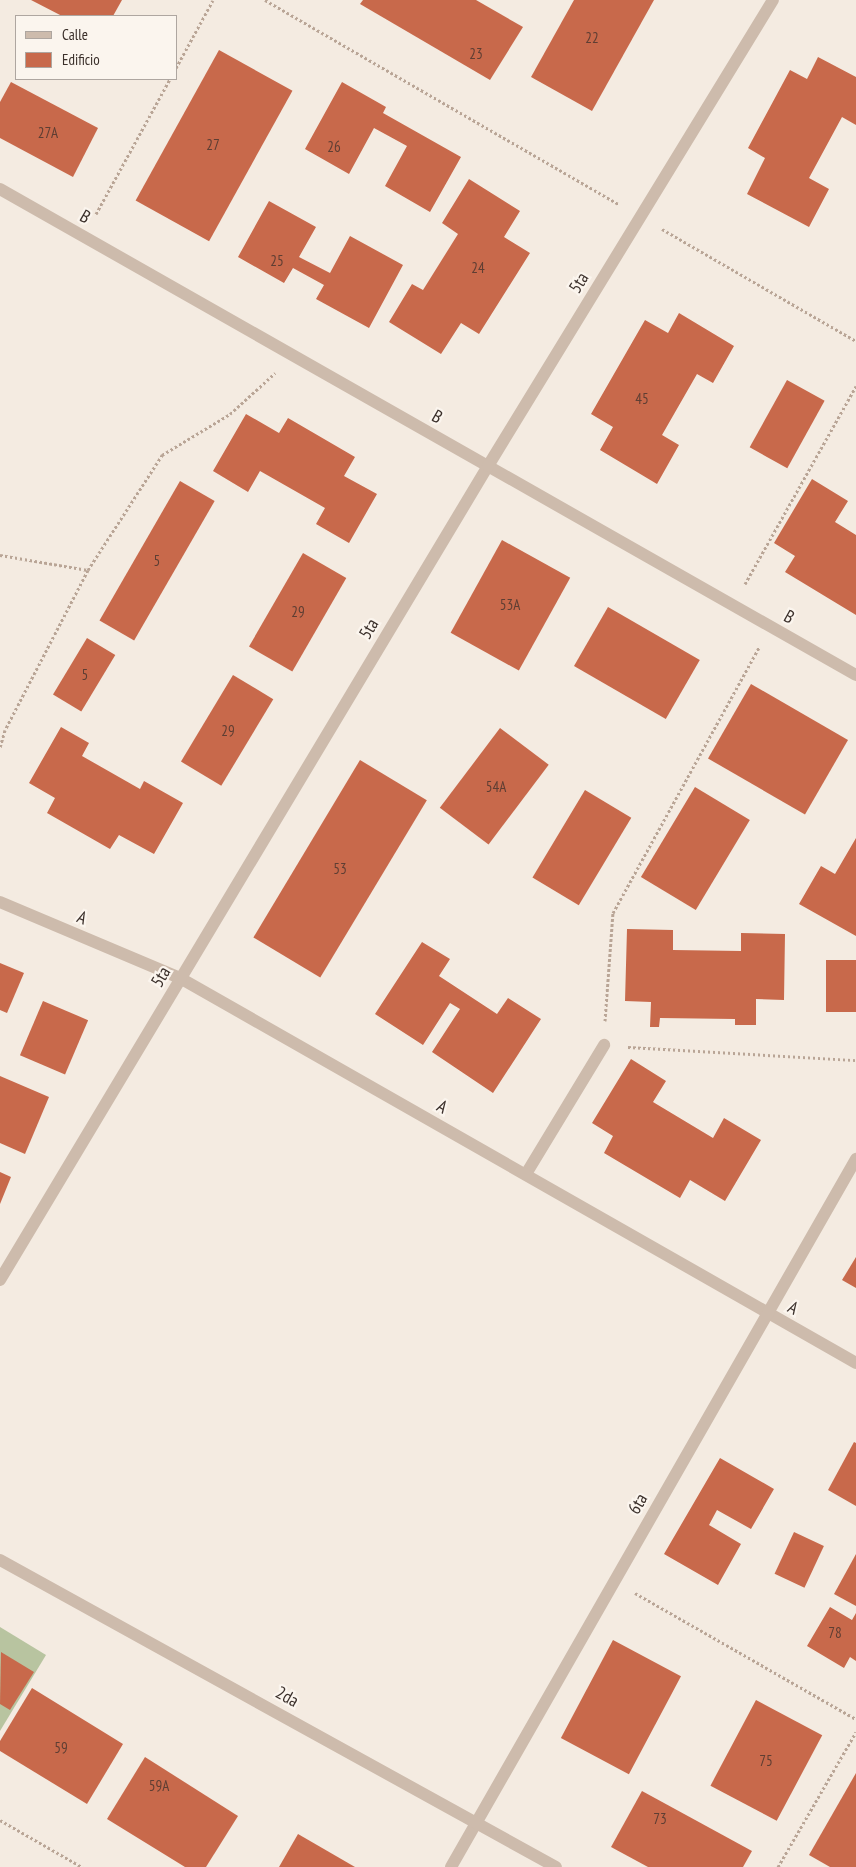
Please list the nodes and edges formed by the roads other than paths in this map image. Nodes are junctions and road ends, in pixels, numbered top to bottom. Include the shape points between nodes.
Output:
1 (773, 0) edge
2 (0, 189) edge
3 (488, 466) junction
4 (856, 675) edge
5 (0, 902) edge
6 (180, 978) junction
7 (604, 1045) road end
8 (856, 1159) edge
9 (526, 1174) junction
10 (0, 1280) edge
11 (768, 1314) junction
12 (856, 1363) edge
13 (0, 1560) edge
14 (477, 1822) junction
15 (451, 1867) edge
16 (556, 1867) edge

1 - 3 street, 5ta
2 - 3 street, B
3 - 4 street, B
3 - 6 street, 5ta
5 - 6 street, A
6 - 9 street, A
6 - 10 street, 5ta
7 - 9 street
8 - 11 street, 6ta
9 - 11 street, A
11 - 12 street, A
11 - 14 street, 6ta
13 - 14 street, 2da
14 - 15 street, 6ta
14 - 16 street, 2da

